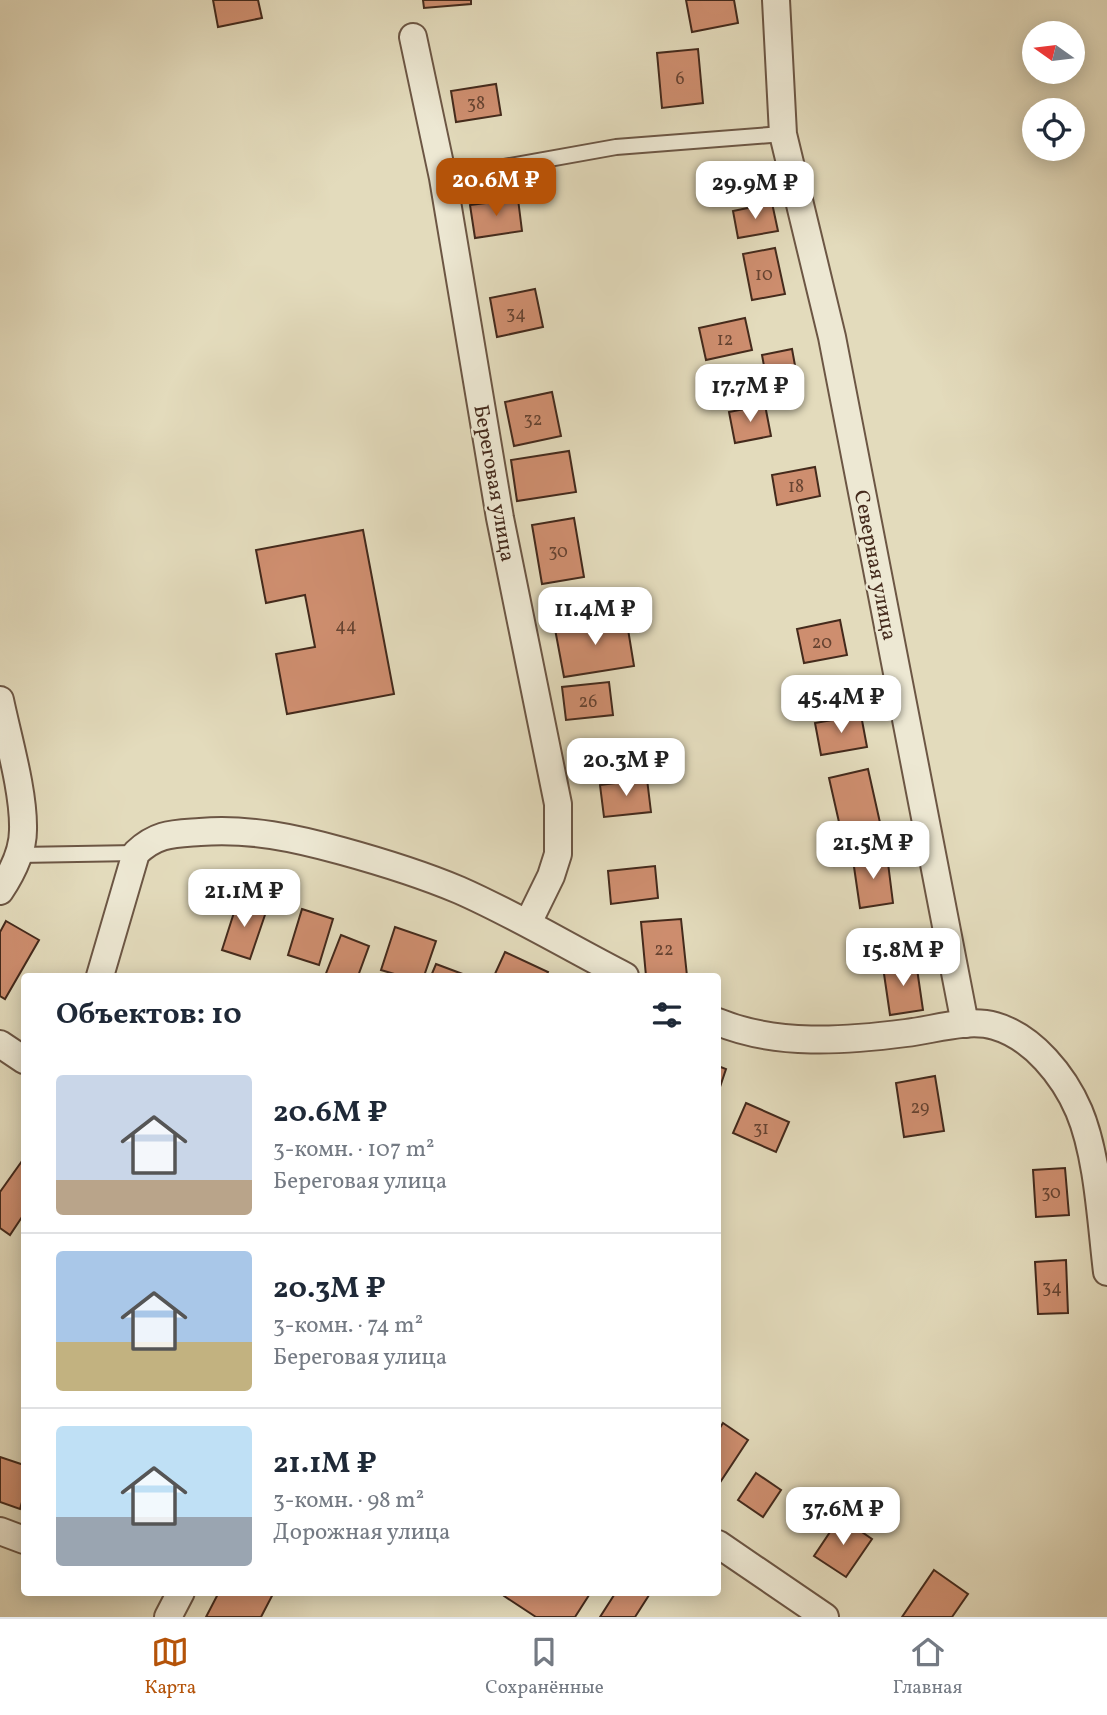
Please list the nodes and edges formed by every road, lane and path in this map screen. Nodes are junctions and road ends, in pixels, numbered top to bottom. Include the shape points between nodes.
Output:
1 (776, 0) edge
2 (412, 37) dead end
3 (783, 134) junction
4 (443, 178) junction
5 (0, 700) edge
6 (136, 853) junction
7 (19, 855) junction
8 (0, 891) edge
9 (528, 923) junction
10 (101, 973) edge
11 (620, 973) edge
12 (721, 1023) edge
13 (965, 1024) junction
14 (0, 1045) edge
15 (21, 1058) edge
16 (1107, 1272) edge
17 (0, 1531) edge
18 (21, 1539) edge
19 (721, 1546) edge
20 (825, 1617) edge

1 - 3 street, Северная улица
2 - 4 street, Береговая улица
3 - 4 lane via 616,147
3 - 13 street, Северная улица via 832,337
4 - 9 street, Береговая улица via 500,518 558,804 558,854
5 - 7 street via 21,806 24,832
6 - 7 lane
6 - 9 street via 163,835 254,832 396,866
6 - 10 street
7 - 8 street
9 - 11 street
12 - 13 street via 764,1035 845,1040
13 - 16 street via 995,1026 1020,1038 1063,1082 1079,1111 1088,1142
14 - 15 street
17 - 18 street
19 - 20 street

